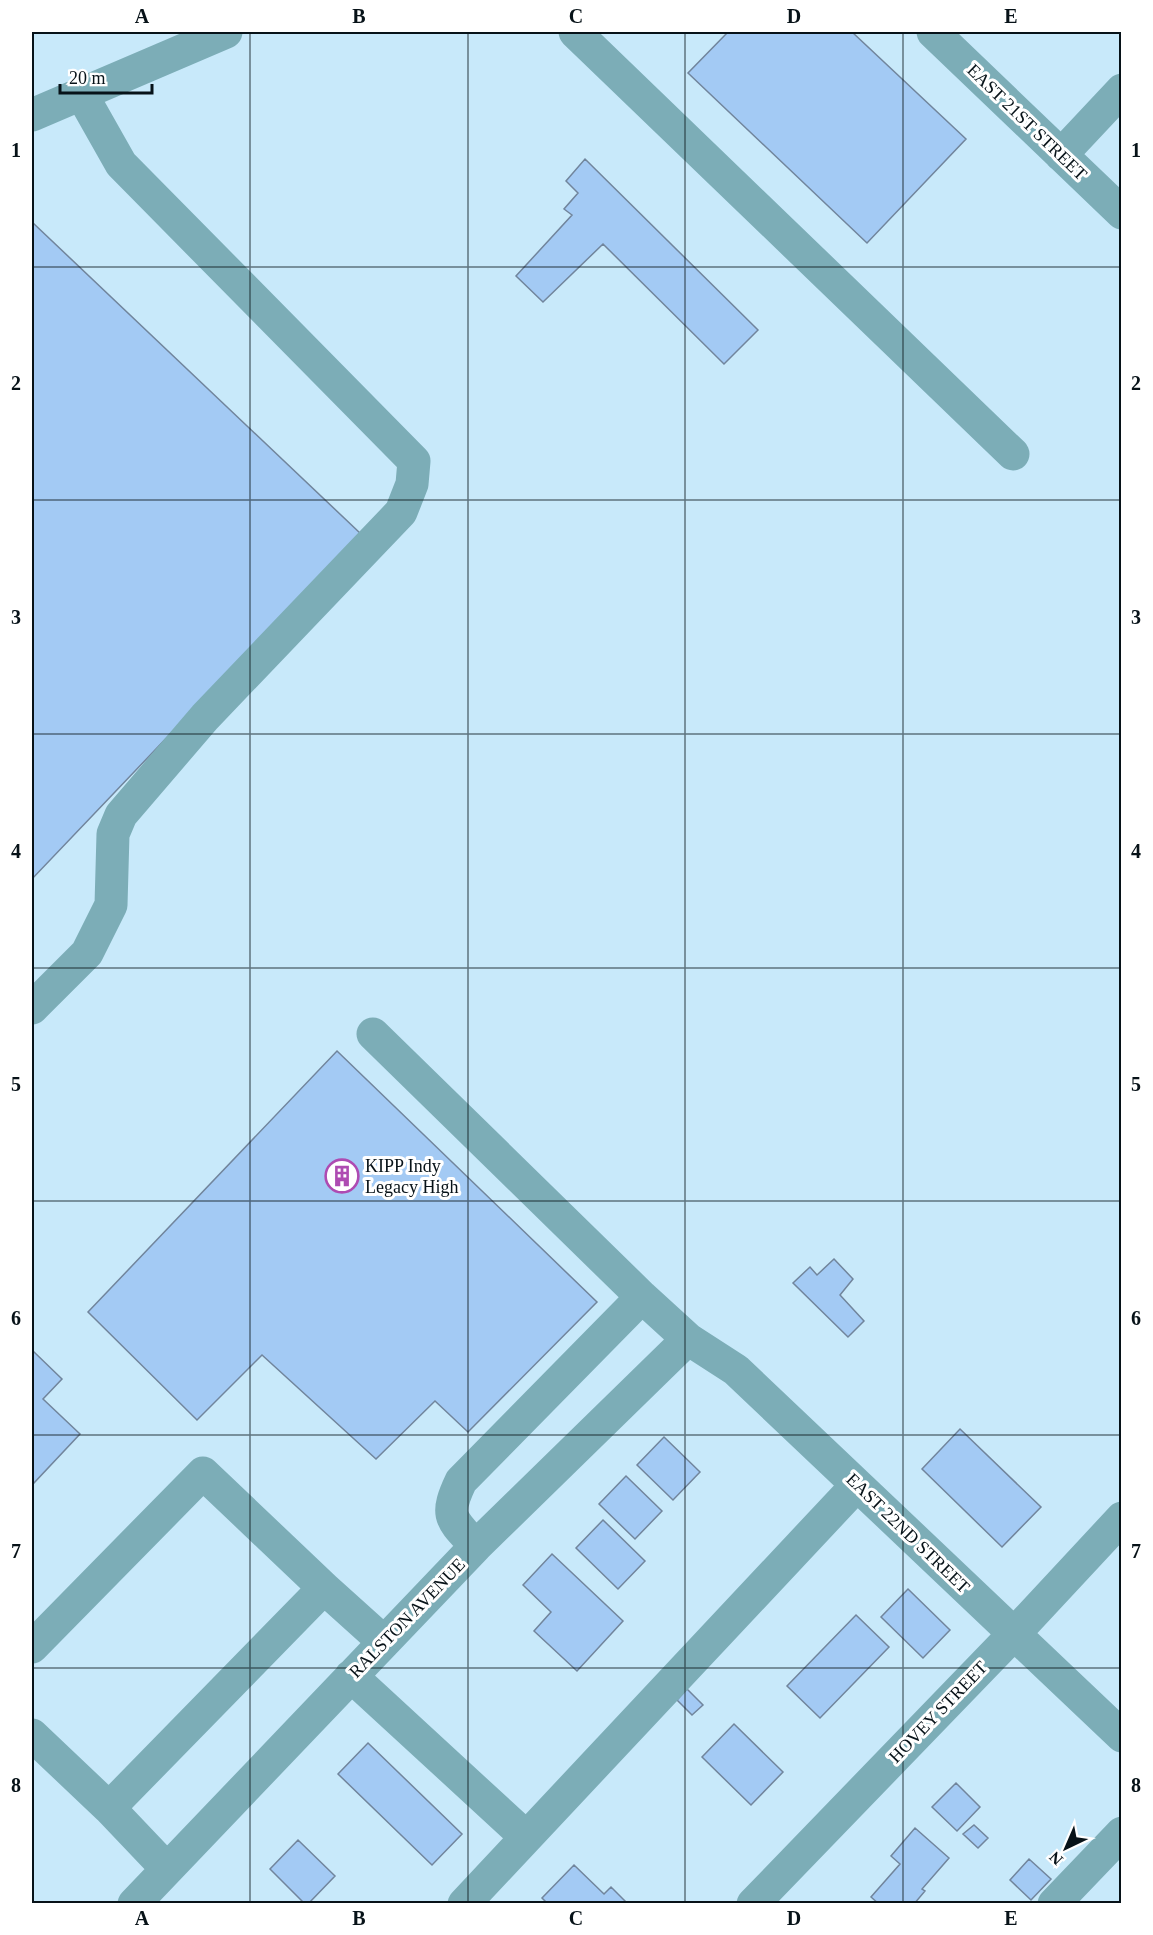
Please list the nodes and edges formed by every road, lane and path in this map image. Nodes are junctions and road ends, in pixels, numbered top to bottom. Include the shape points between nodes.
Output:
1 (226, 32) edge
2 (575, 32) edge
3 (933, 32) edge
4 (1122, 90) edge
5 (82, 95) junction
6 (32, 115) edge
7 (1061, 155) junction
8 (1122, 213) edge
9 (1013, 454) dead end
10 (32, 1008) edge
11 (373, 1034) dead end
12 (642, 1297) junction
13 (688, 1339) junction
14 (857, 1485) junction
15 (1122, 1518) edge
16 (476, 1546) junction
17 (324, 1588) junction
18 (1014, 1634) junction
19 (384, 1642) junction
20 (32, 1647) edge
21 (351, 1676) junction
22 (32, 1736) edge
23 (1122, 1736) edge
24 (109, 1808) junction
25 (1122, 1833) edge
26 (526, 1837) junction
27 (167, 1869) junction
28 (134, 1904) edge
29 (464, 1904) edge
30 (753, 1904) edge
31 (1054, 1904) edge

1 - 5 street
2 - 9 street
3 - 7 street, EAST 21ST STREET
4 - 7 street
5 - 6 street
5 - 10 street via 121,164 414,461 412,484 401,512 205,717 121,814 113,834 111,905 87,952
7 - 8 street, EAST 21ST STREET
11 - 12 street, EAST 22ND STREET
12 - 13 street, EAST 22ND STREET
12 - 16 street via 461,1481 452,1501 453,1521
13 - 14 street, EAST 22ND STREET via 736,1370
13 - 16 street, RALSTON AVENUE
14 - 18 street, EAST 22ND STREET
14 - 26 street
15 - 18 street, HOVEY STREET
16 - 19 street, RALSTON AVENUE
17 - 19 street
17 - 20 street via 203,1473
17 - 24 street
18 - 23 street, EAST 22ND STREET
18 - 30 street, HOVEY STREET
19 - 21 street, RALSTON AVENUE
21 - 26 street
21 - 27 street, RALSTON AVENUE
22 - 24 street
24 - 27 street
25 - 31 street
26 - 29 street
27 - 28 street, RALSTON AVENUE

